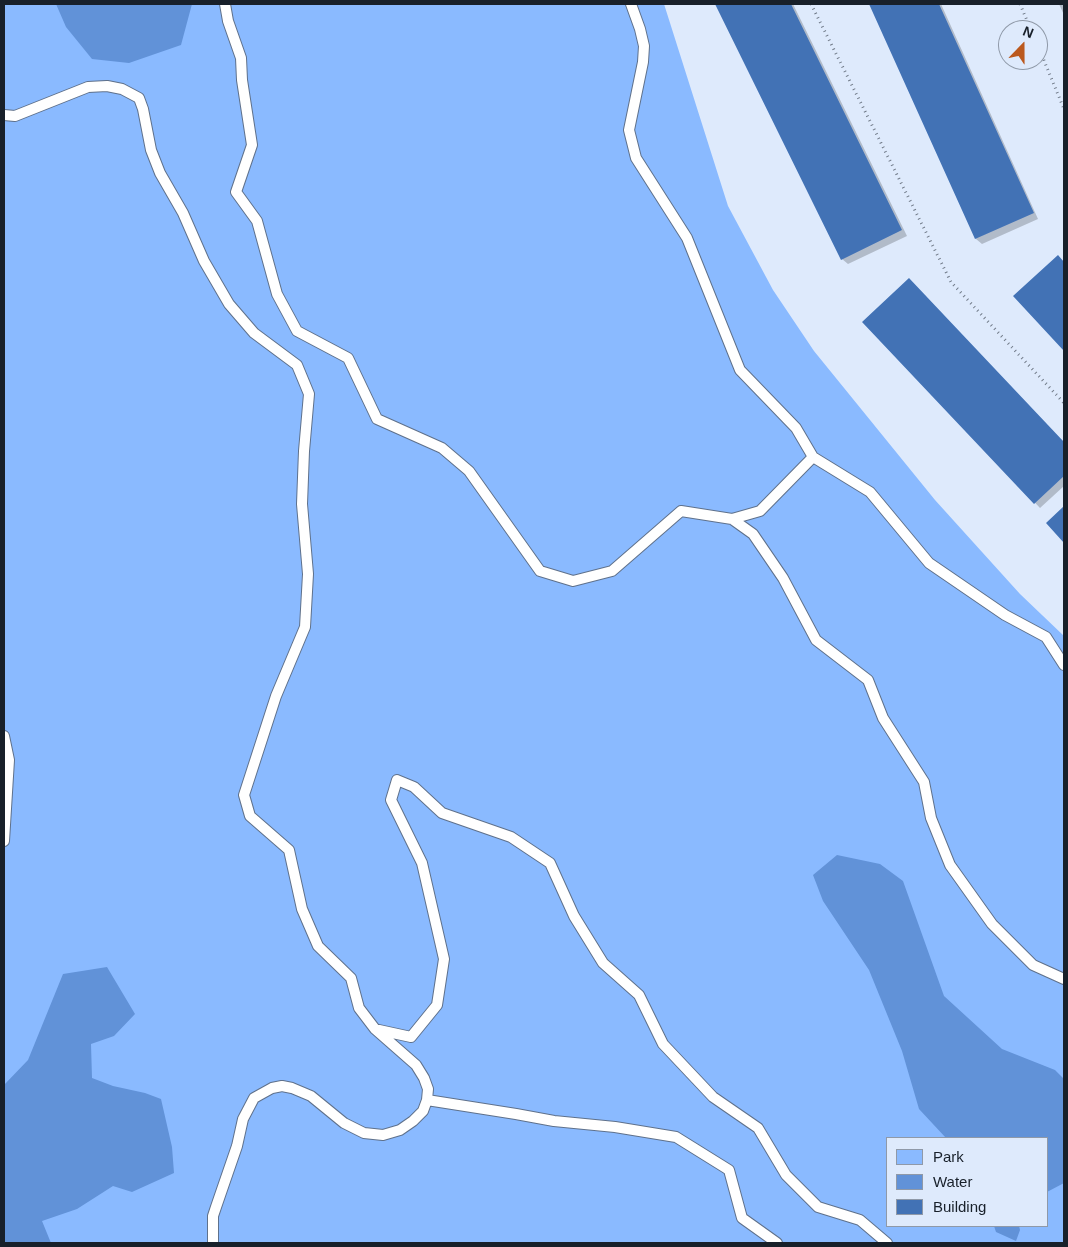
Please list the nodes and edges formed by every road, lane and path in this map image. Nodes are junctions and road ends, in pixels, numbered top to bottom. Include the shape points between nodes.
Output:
1 (226, 4) edge
2 (631, 4) edge
3 (811, 4) edge
4 (1020, 4) edge
5 (1027, 20) edge
6 (1048, 70) edge
7 (1064, 109) edge
8 (4, 115) edge
9 (1064, 403) edge
10 (813, 457) junction
11 (732, 519) junction
12 (1064, 666) edge
13 (4, 736) edge
14 (4, 841) edge
15 (1064, 979) edge
16 (375, 1029) junction
17 (427, 1100) junction
18 (213, 1243) edge
19 (777, 1243) edge
20 (887, 1243) edge

1 - 11 lane via 228,21 241,58 252,145 236,192 257,221 277,294 298,331 348,358 377,419 442,448 469,471 540,571 573,581 612,571 681,511
2 - 10 lane via 644,46 629,130 636,158 687,238 740,370 796,428
3 - 9 path via 951,282
4 - 5 path
6 - 7 path
8 - 16 lane via 15,116 88,87 122,89 138,98 160,173 183,213 204,261 229,304 254,333 297,365 309,394 302,504 308,574 305,627 276,696 244,796 250,816 289,850 302,909 318,946 351,978 359,1008
10 - 11 lane via 760,511
10 - 12 lane via 870,492 929,563 1005,615 1046,636
11 - 15 lane via 753,534 784,578 816,640 868,680 883,718 924,782 931,818 950,866 992,924 1033,965
13 - 14 lane via 9,760
16 - 17 lane via 416,1064 428,1089
16 - 20 lane via 412,1038 437,1005 444,959 422,864 391,800 397,780 414,787 442,813 511,837 550,863 574,916 603,963 638,995 663,1044 713,1098 758,1128 786,1175 818,1207 860,1220
17 - 18 lane via 423,1111 413,1121 400,1130 383,1135 364,1133 344,1123 311,1096 292,1088 272,1088 254,1098 243,1119 213,1216
17 - 19 lane via 676,1137 729,1170 742,1218

